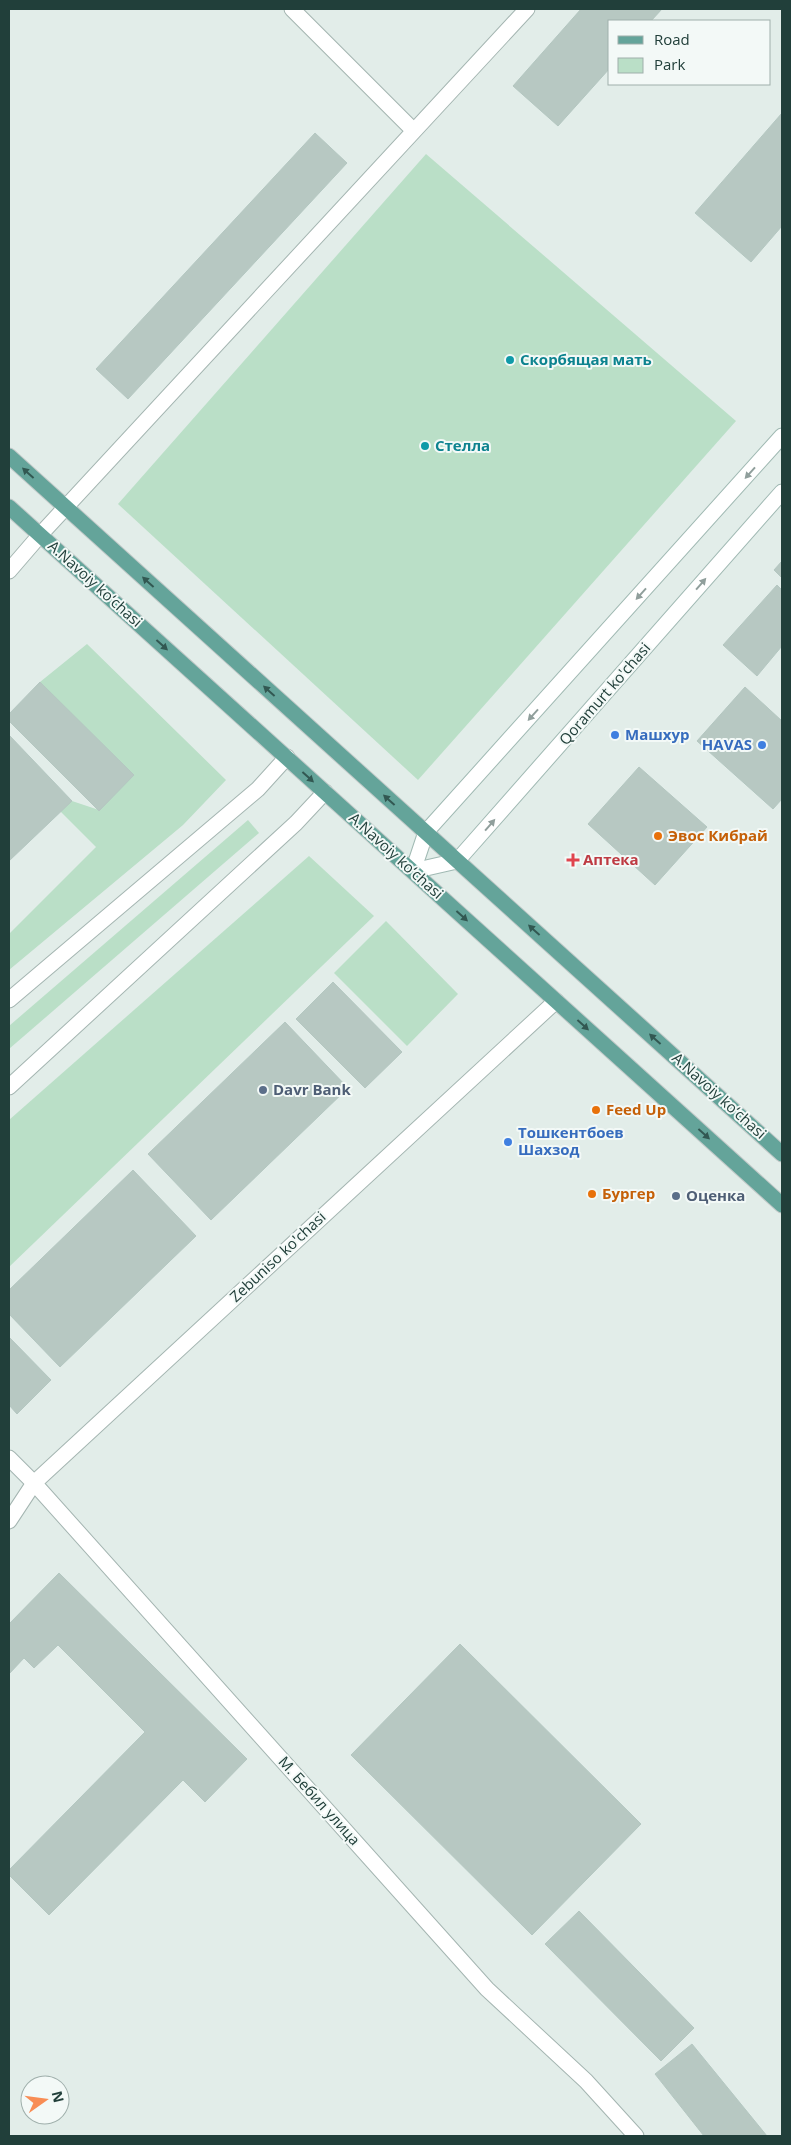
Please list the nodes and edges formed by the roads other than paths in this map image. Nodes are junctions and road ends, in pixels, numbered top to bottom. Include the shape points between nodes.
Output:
1 (292, 9) edge
2 (527, 9) edge
3 (414, 130) junction
4 (782, 436) edge
5 (9, 456) edge
6 (782, 492) edge
7 (9, 507) edge
8 (66, 508) junction
9 (40, 535) junction
10 (9, 571) edge
11 (287, 757) junction
12 (325, 792) junction
13 (426, 832) junction
14 (457, 861) junction
15 (413, 871) junction
16 (9, 1000) edge
17 (556, 1001) junction
18 (9, 1087) edge
19 (782, 1154) edge
20 (782, 1205) edge
21 (9, 1458) edge
22 (34, 1483) junction
23 (9, 1521) edge
24 (636, 2136) edge

1 - 3 street
2 - 3 street
3 - 8 street
4 -> 13 street
8 -> 5 main road, A.Navoiy ko‘chasi
14 -> 6 street, Qoramurt ko'chasi
7 - 9 main road, A.Navoiy ko‘chasi
8 - 9 street
13 -> 8 main road, A.Navoiy ko‘chasi
9 - 10 street
9 -> 11 main road, A.Navoiy ko‘chasi
11 -> 12 main road, A.Navoiy ko‘chasi
11 - 16 street via 258,789
12 - 15 main road, A.Navoiy ko‘chasi
12 - 18 street via 296,823
13 - 14 main road, A.Navoiy ko‘chasi
13 - 15 street
14 - 15 street
19 -> 14 main road, A.Navoiy ko‘chasi
15 -> 17 main road, A.Navoiy ko‘chasi
17 -> 20 main road, A.Navoiy ko‘chasi
17 - 22 street, Zebuniso ko'chasi
21 - 22 street, М. Бебил улица
22 - 23 street, Zebuniso ko'chasi
22 - 24 street, М. Бебил улица via 487,1989 586,2081

